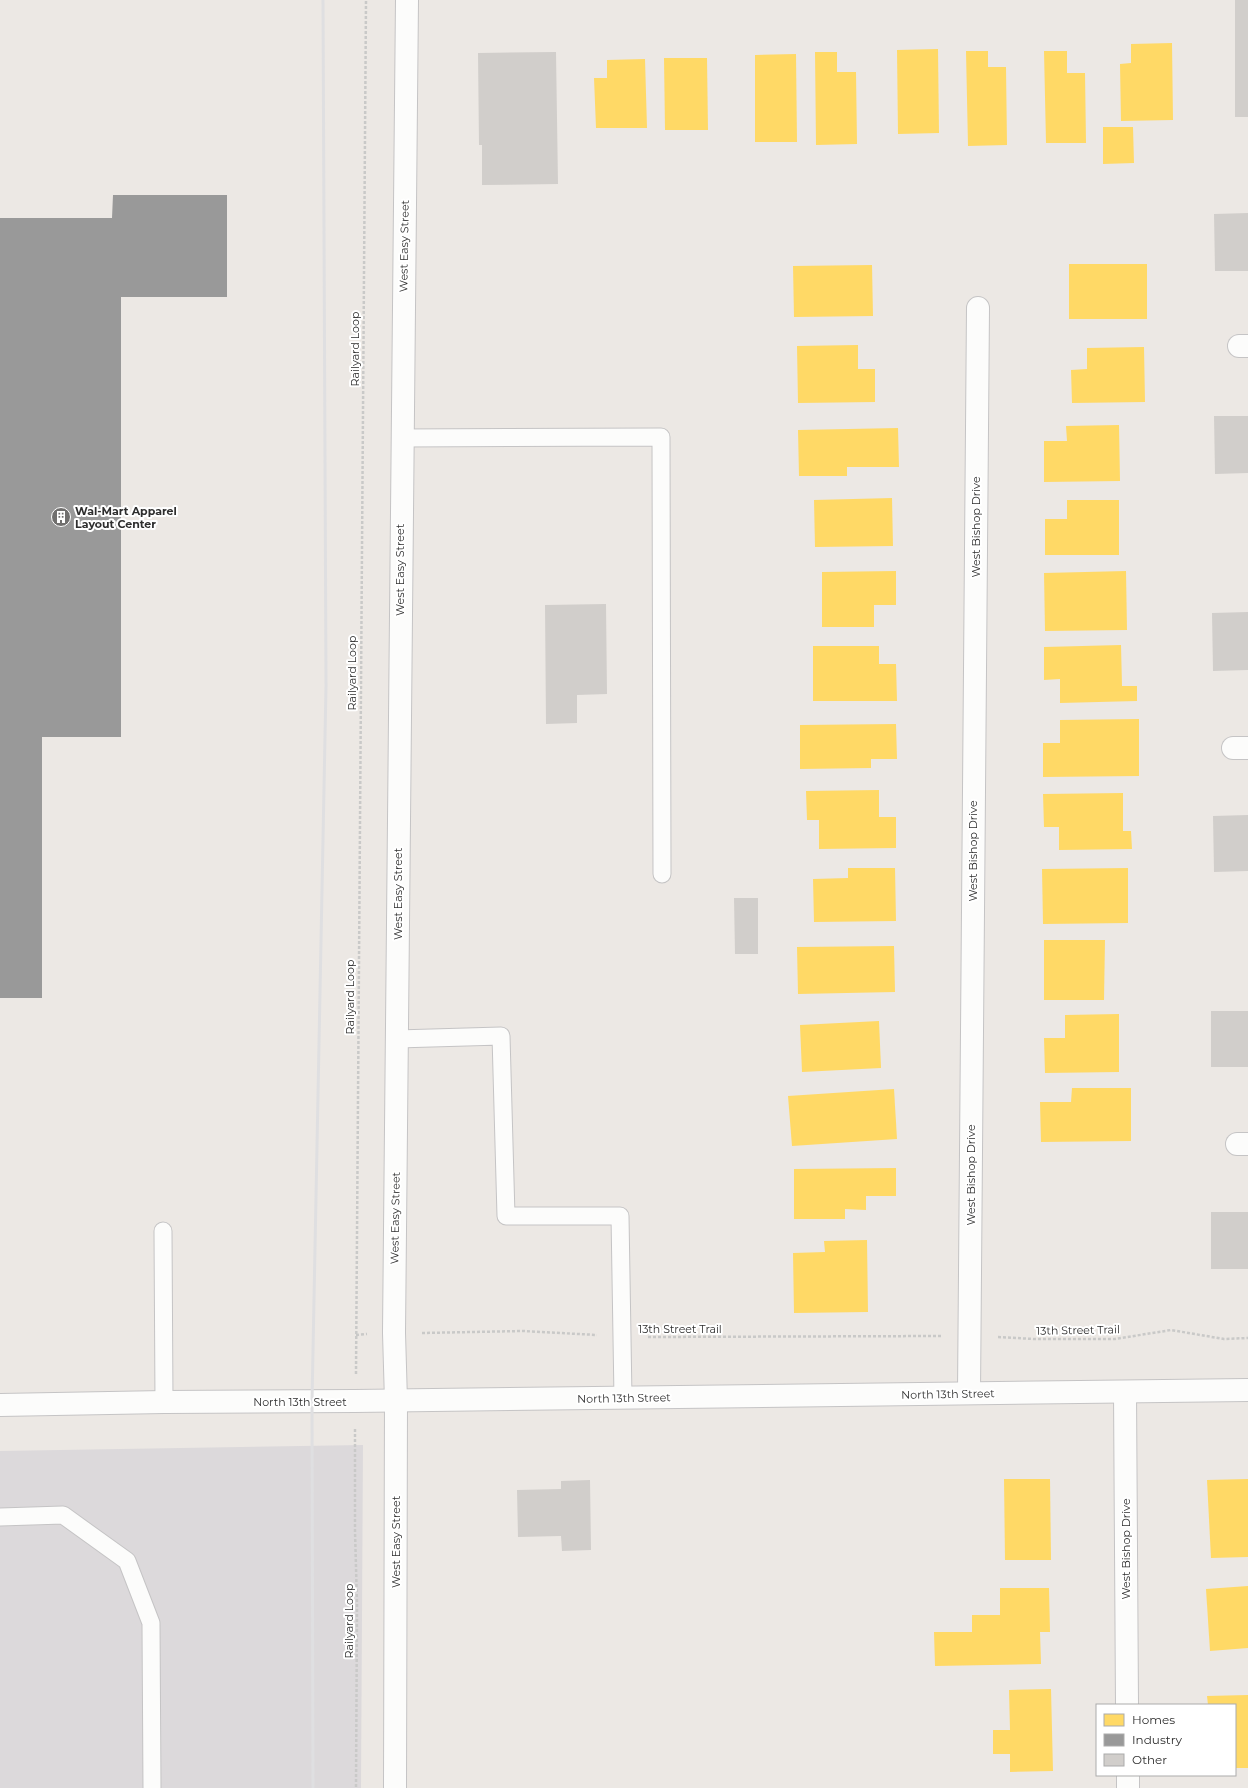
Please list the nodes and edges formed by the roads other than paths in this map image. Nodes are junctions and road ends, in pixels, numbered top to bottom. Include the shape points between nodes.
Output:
1 (407, 0) edge
2 (978, 308) dead end
3 (401, 438) junction
4 (662, 874) dead end
5 (397, 1039) junction
6 (163, 1231) dead end
7 (1248, 1390) edge
8 (1125, 1392) junction
9 (969, 1393) junction
10 (623, 1398) junction
11 (396, 1401) junction
12 (164, 1402) junction
13 (0, 1405) edge
14 (0, 1517) edge
15 (1128, 1704) edge
16 (1128, 1776) edge
17 (152, 1788) edge
18 (395, 1788) edge
19 (1128, 1788) edge

1 - 3 street, West Easy Street
2 - 9 street, West Bishop Drive
3 - 4 lane via 661,437
3 - 5 street, West Easy Street
5 - 10 lane via 501,1036 506,1216 620,1216
5 - 11 street, West Easy Street via 394,1333
6 - 12 lane
7 - 8 street, North 13th Street
8 - 9 street, North 13th Street
8 - 15 street, West Bishop Drive
9 - 10 street, North 13th Street
10 - 11 street, North 13th Street
11 - 12 street, North 13th Street
11 - 18 street, West Easy Street
12 - 13 street, North 13th Street
14 - 17 lane via 63,1515 127,1561 151,1623
16 - 19 street

